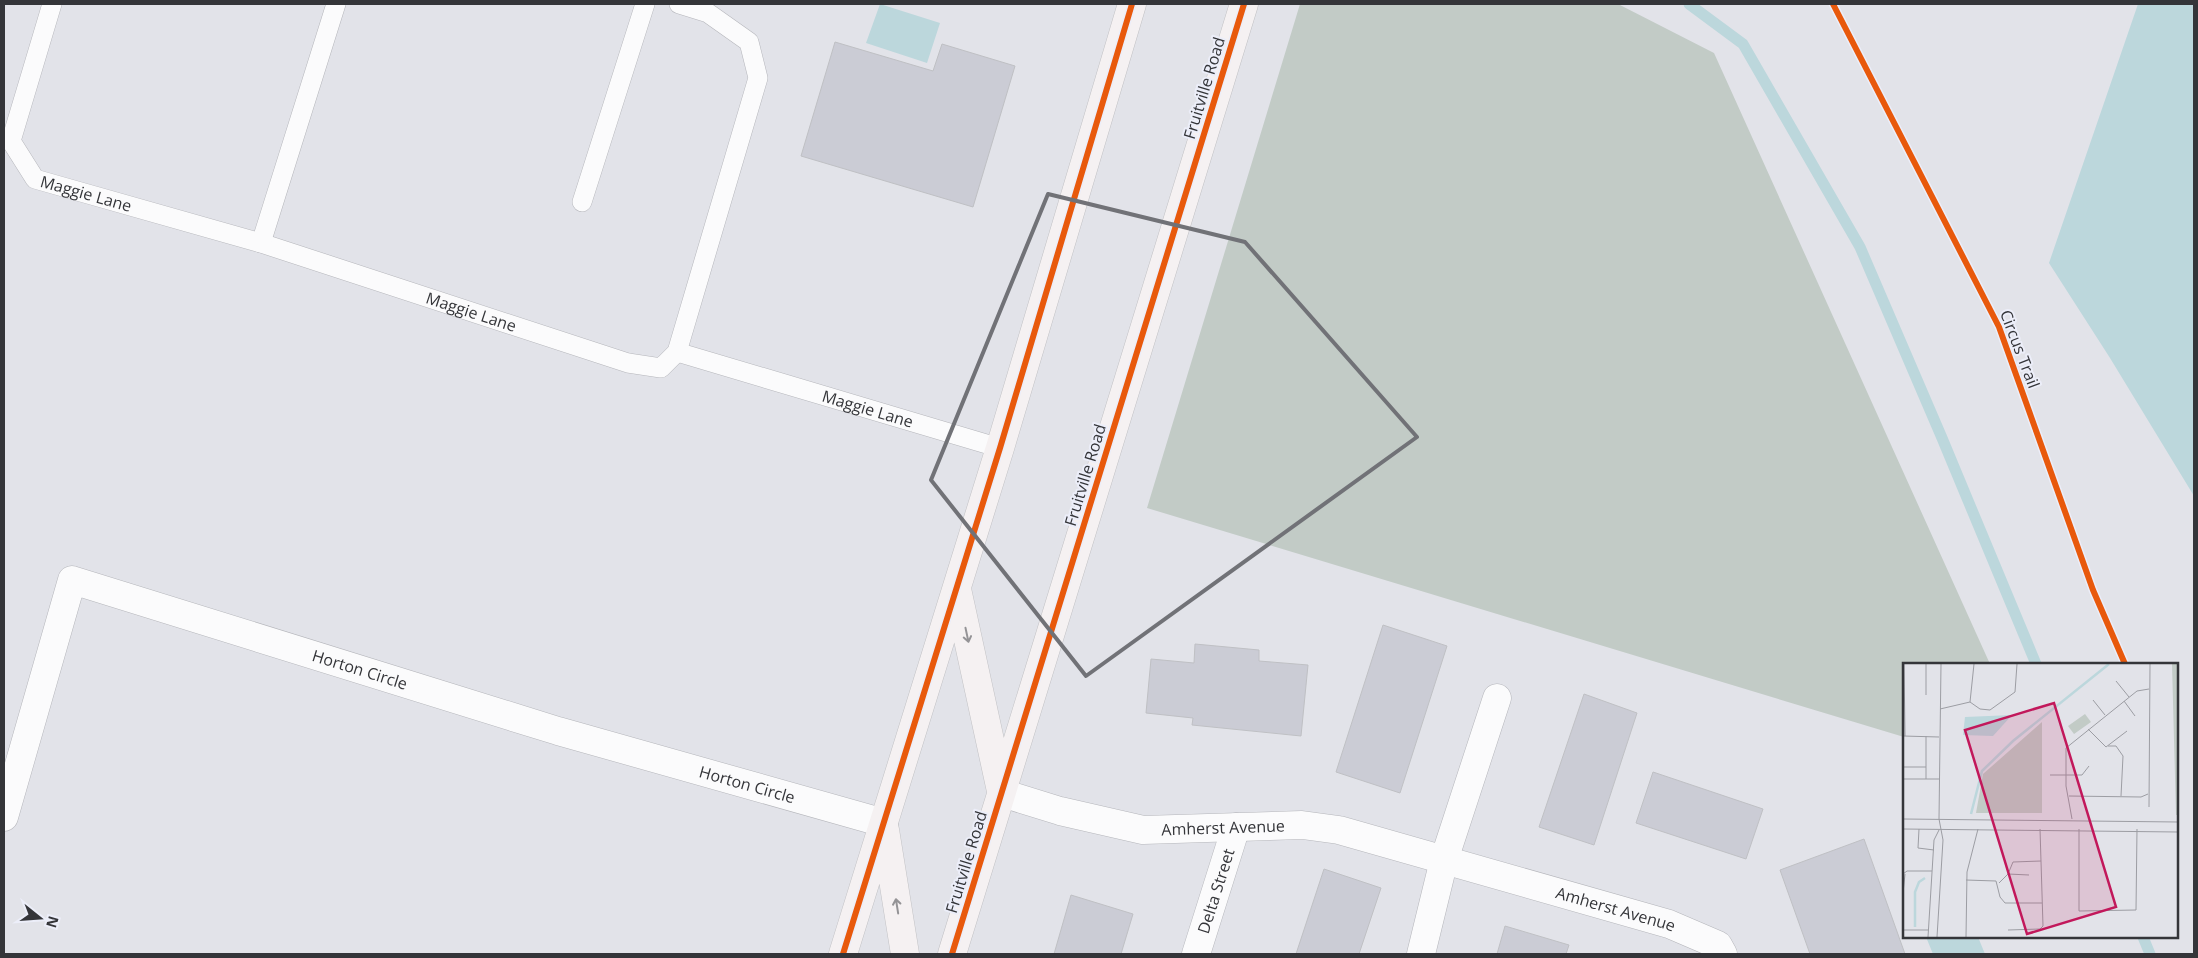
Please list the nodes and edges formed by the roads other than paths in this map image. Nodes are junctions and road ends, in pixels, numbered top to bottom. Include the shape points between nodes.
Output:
1 (52, 4) edge
2 (336, 4) edge
3 (645, 4) edge
4 (679, 4) edge
5 (1132, 4) edge
6 (1244, 4) edge
7 (582, 202) dead end
8 (261, 243) junction
9 (677, 352) junction
10 (1000, 448) junction
11 (956, 588) junction
12 (1497, 698) dead end
13 (1002, 793) junction
14 (4, 817) edge
15 (884, 823) junction
16 (1236, 827) junction
17 (1444, 860) junction
18 (844, 954) edge
19 (905, 954) edge
20 (952, 954) edge
21 (1196, 954) edge
22 (1420, 954) edge
23 (1723, 954) edge

1 - 8 lane, Maggie Lane via 11,141 36,179
2 - 8 lane
3 - 7 lane
4 - 9 lane via 708,13 749,42 758,78
5 - 10 main road
6 - 13 main road, Fruitville Road
8 - 9 lane, Maggie Lane via 628,363 661,368
9 - 10 lane, Maggie Lane
10 - 11 main road
11 -> 13 main road
11 - 15 main road
12 - 17 street
13 - 16 street, Amherst Avenue via 1060,811 1143,830
13 - 20 main road, Fruitville Road
14 - 15 street, Horton Circle via 72,580 558,731
15 - 18 main road
19 -> 15 main road
16 - 17 street, Amherst Avenue via 1302,825 1339,830
16 - 21 street, Delta Street
17 - 22 street
17 - 23 street, Amherst Avenue via 1669,924 1718,946

